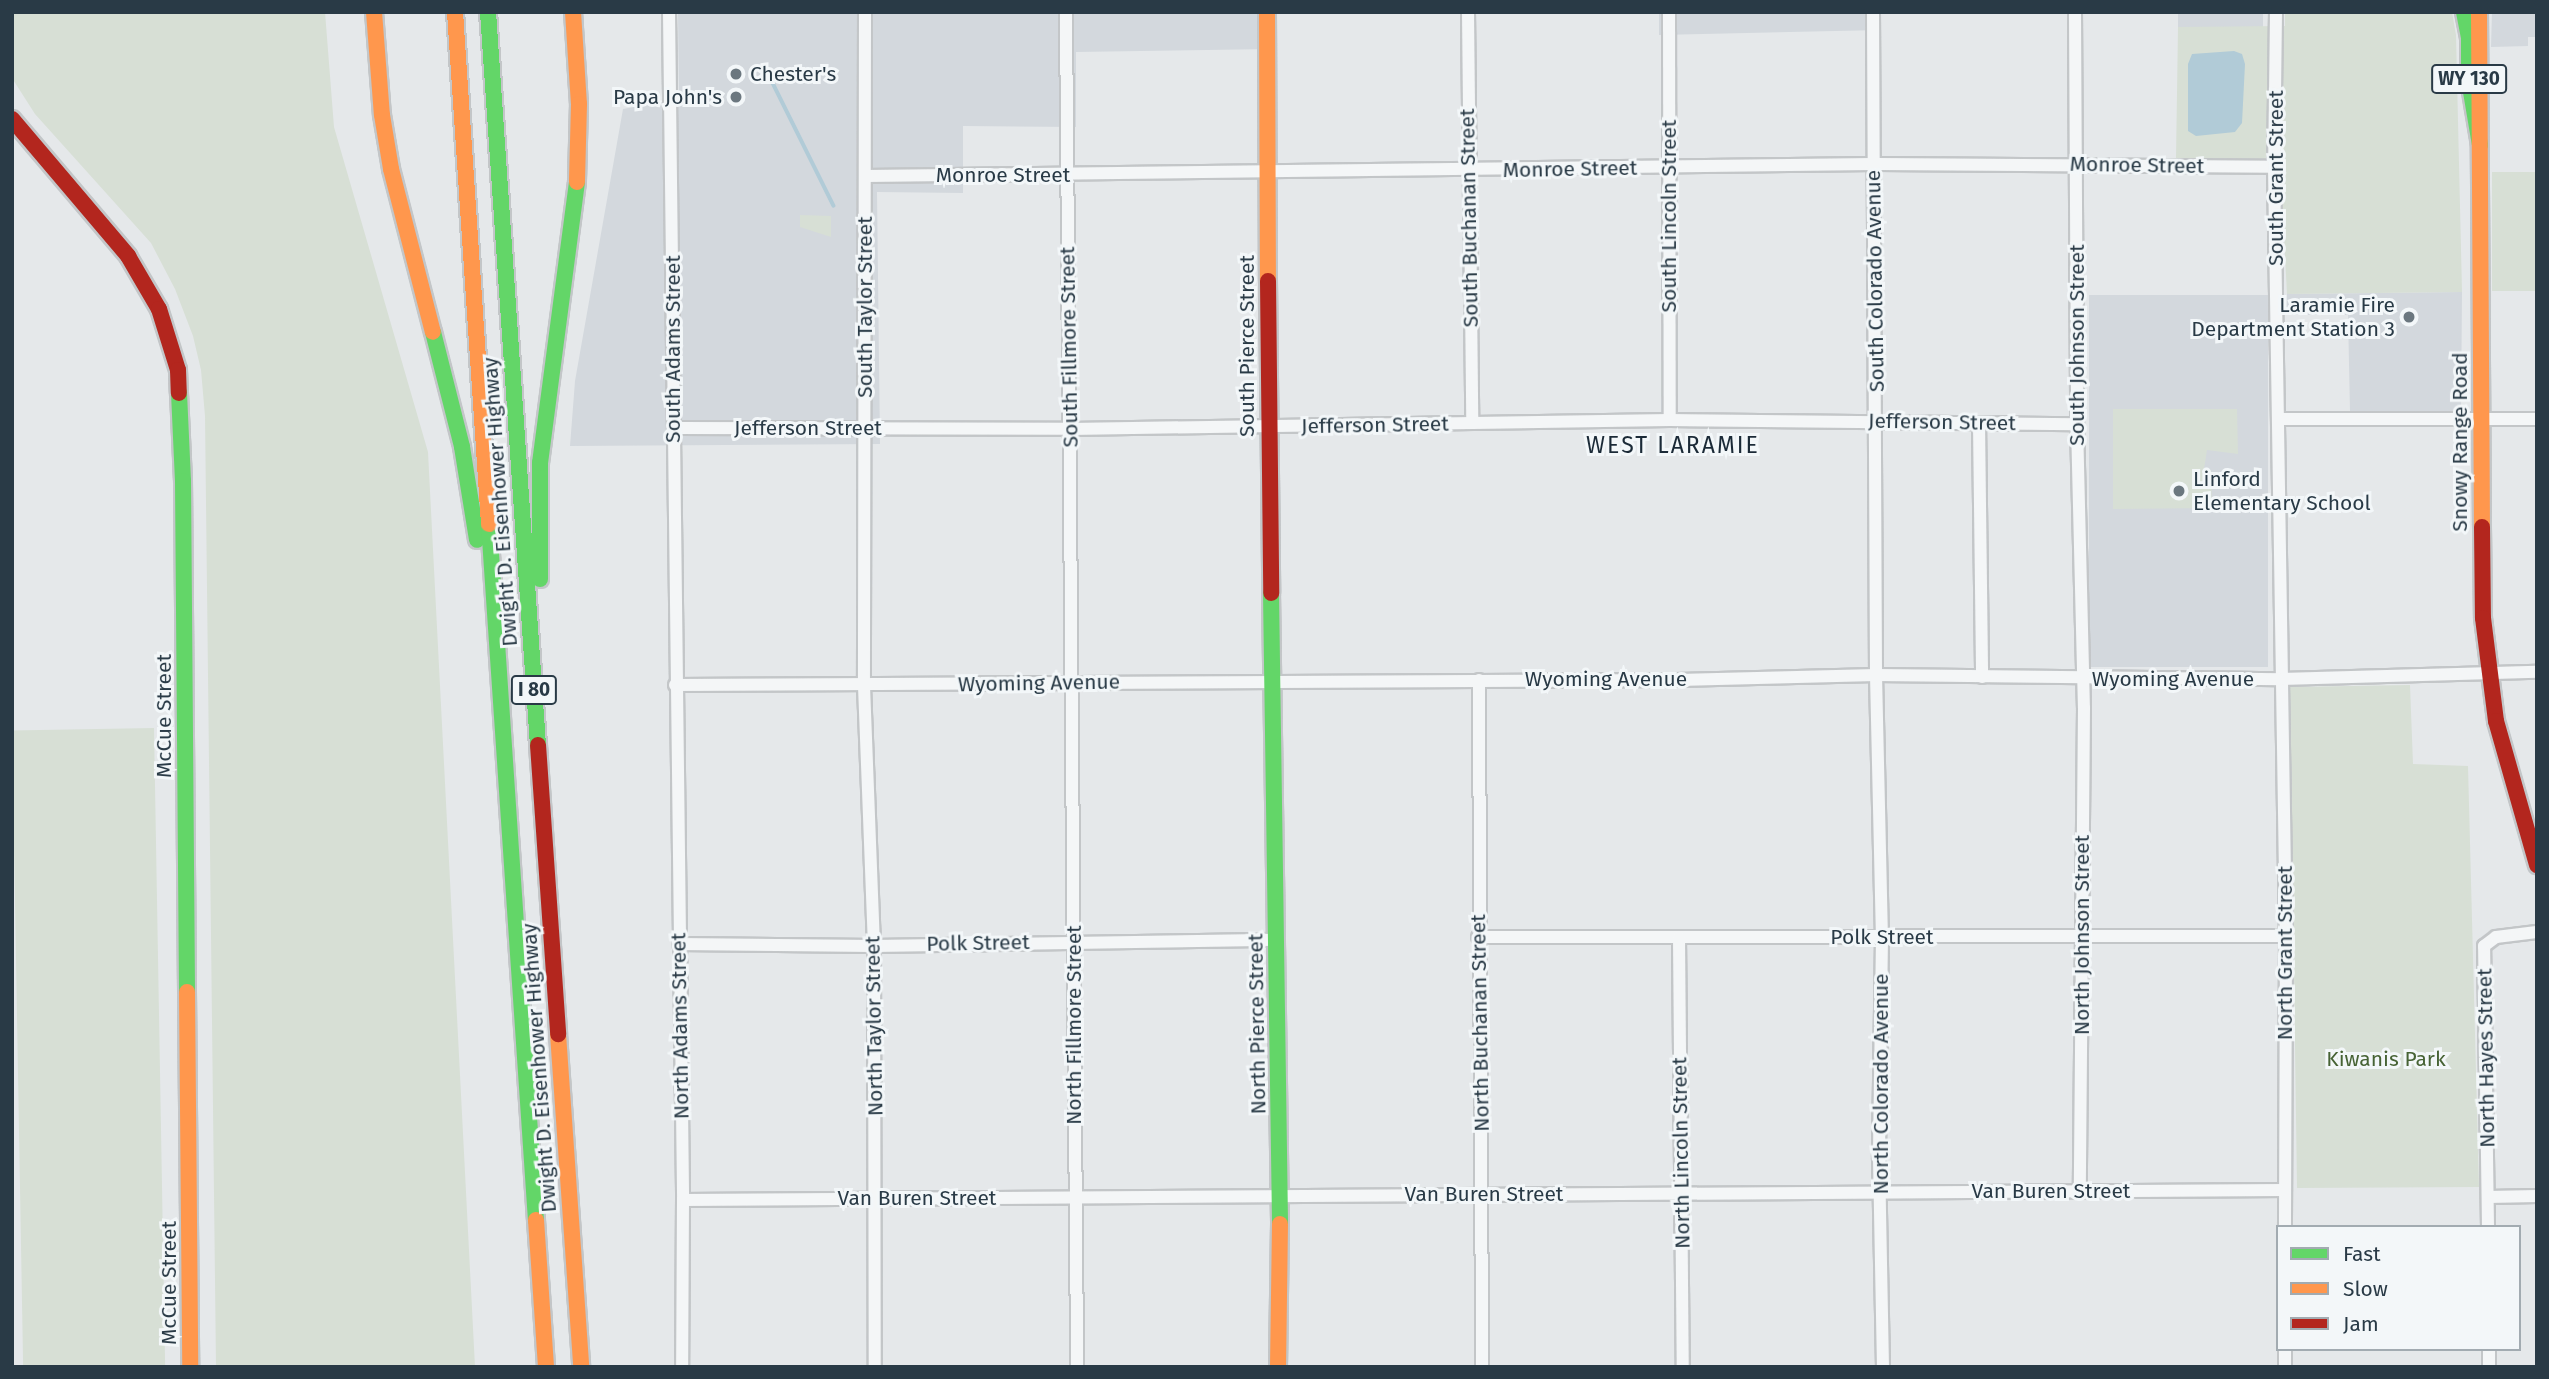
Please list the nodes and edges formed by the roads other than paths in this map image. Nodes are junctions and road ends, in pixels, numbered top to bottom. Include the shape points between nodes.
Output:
1 (374, 12) edge
2 (455, 12) edge
3 (488, 12) edge
4 (573, 12) edge
5 (669, 12) edge
6 (865, 12) edge
7 (1066, 12) edge
8 (1267, 12) edge
9 (1468, 12) edge
10 (1669, 12) edge
11 (1873, 12) edge
12 (2075, 12) edge
13 (2276, 12) edge
14 (2463, 12) edge
15 (2479, 12) edge
16 (12, 119) edge
17 (2480, 145) junction
18 (1873, 164) junction
19 (2077, 164) junction
20 (2274, 167) junction
21 (1669, 168) junction
22 (1468, 170) junction
23 (1268, 172) junction
24 (866, 176) junction
25 (1066, 176) junction
26 (2278, 419) junction
27 (2537, 419) edge
28 (1670, 420) junction
29 (2481, 420) junction
30 (1877, 422) junction
31 (1979, 423) junction
32 (1472, 424) junction
33 (2077, 424) junction
34 (1268, 426) junction
35 (865, 427) junction
36 (674, 428) junction
37 (1070, 429) junction
38 (2537, 672) edge
39 (2488, 673) junction
40 (1876, 675) junction
41 (1982, 677) junction
42 (2084, 679) junction
43 (2281, 679) junction
44 (1275, 680) junction
45 (1479, 680) junction
46 (1072, 683) junction
47 (675, 685) junction
48 (864, 686) junction
49 (540, 778) junction
50 (509, 840) junction
51 (2537, 865) edge
52 (2537, 932) edge
53 (2081, 936) junction
54 (2286, 936) junction
55 (1478, 937) junction
56 (1882, 937) junction
57 (1679, 938) junction
58 (1276, 940) junction
59 (1073, 941) junction
60 (679, 944) junction
61 (874, 946) junction
62 (2285, 1190) junction
63 (1879, 1191) junction
64 (2080, 1191) junction
65 (1483, 1193) junction
66 (1281, 1195) junction
67 (1682, 1195) junction
68 (2488, 1196) junction
69 (2537, 1196) edge
70 (1075, 1197) junction
71 (876, 1198) junction
72 (683, 1200) junction
73 (2285, 1225) edge
74 (2488, 1225) edge
75 (190, 1367) edge
76 (546, 1367) edge
77 (581, 1367) edge
78 (682, 1367) edge
79 (875, 1367) edge
80 (1077, 1367) edge
81 (1278, 1367) edge
82 (1482, 1367) edge
83 (1683, 1367) edge
84 (1883, 1367) edge

1 - 50 main road via 391,169 462,447 474,516
2 - 50 main road, Dwight D. Eisenhower Highway / I 80
3 - 49 main road, Dwight D. Eisenhower Highway / I 80
4 - 49 main road via 578,176 540,463
5 - 36 street, South Adams Street
6 - 24 street, South Taylor Street
7 - 25 street, South Fillmore Street
8 - 23 main road, South Pierce Street
9 - 22 street, South Buchanan Street
10 - 21 street, South Lincoln Street
11 - 18 street, South Colorado Avenue
12 - 19 street, South Johnson Street
13 - 20 street, South Grant Street
14 - 17 main road, WY 130
15 - 17 main road, Snowy Range Road / WY 130
16 - 75 main road, McCue Street via 128,256 159,310 178,370 183,481
17 - 29 main road, Snowy Range Road / WY 130
18 - 19 street, Monroe Street
18 - 21 street, Monroe Street
18 - 30 street, South Colorado Avenue
19 - 20 street, Monroe Street
19 - 33 street, South Johnson Street
20 - 26 street, South Grant Street
21 - 22 street, Monroe Street
21 - 28 street, South Lincoln Street
22 - 23 street, Monroe Street
22 - 32 street, South Buchanan Street
23 - 25 street, Monroe Street
23 - 34 main road, South Pierce Street
24 - 25 street, Monroe Street
24 - 35 street, South Taylor Street
25 - 37 street, South Fillmore Street
26 - 29 street
26 - 43 street, South Grant Street
27 - 29 street
28 - 30 street, Jefferson Street
28 - 32 street, Jefferson Street
29 - 39 main road, Snowy Range Road / WY 130
30 - 31 street, Jefferson Street
30 - 40 street, South Colorado Avenue
31 - 33 street, Jefferson Street
31 - 41 street
32 - 34 street, Jefferson Street
33 - 42 street, South Johnson Street
34 - 37 street, Jefferson Street
34 - 44 main road, South Pierce Street
35 - 36 street, Jefferson Street
35 - 37 street, Jefferson Street
35 - 48 street, South Taylor Street
36 - 47 street, South Adams Street
37 - 46 street, South Fillmore Street
38 - 39 street, Wyoming Avenue
39 - 43 street, Wyoming Avenue
39 - 51 main road, Snowy Range Road / WY 130 via 2506,763
40 - 41 street, Wyoming Avenue
40 - 45 street, Wyoming Avenue
40 - 56 street, North Colorado Avenue
41 - 42 street, Wyoming Avenue
42 - 43 street, Wyoming Avenue
42 - 53 street, North Johnson Street
43 - 54 street, North Grant Street
44 - 45 street, Wyoming Avenue
44 - 46 street, Wyoming Avenue
44 - 58 main road, North Pierce Street
45 - 55 street, North Buchanan Street
46 - 48 street, Wyoming Avenue
46 - 59 street, North Fillmore Street
47 - 48 street, Wyoming Avenue
47 - 60 street, North Adams Street
48 - 61 street, North Taylor Street
49 - 77 main road, Dwight D. Eisenhower Highway / I 80
50 - 76 main road, Dwight D. Eisenhower Highway / I 80
52 - 68 street, North Hayes Street via 2496,937 2484,946
53 - 54 street, Polk Street
53 - 56 street, Polk Street
53 - 64 street, North Johnson Street
54 - 62 street, North Grant Street
55 - 57 street, Polk Street
55 - 65 street, North Buchanan Street
56 - 57 street, Polk Street
56 - 63 street, North Colorado Avenue
57 - 67 street, North Lincoln Street
58 - 59 street, Polk Street
58 - 66 main road, North Pierce Street
59 - 61 street, Polk Street
59 - 70 street, North Fillmore Street
60 - 61 street, Polk Street
60 - 72 street, North Adams Street
61 - 71 street, North Taylor Street
62 - 64 street, Van Buren Street
62 - 73 street, North Grant Street
63 - 64 street, Van Buren Street
63 - 67 street, Van Buren Street
63 - 84 street, North Colorado Avenue
65 - 66 street, Van Buren Street
65 - 67 street, Van Buren Street
65 - 82 street, North Buchanan Street
66 - 70 street, Van Buren Street
66 - 81 main road, North Pierce Street
67 - 83 street, North Lincoln Street
68 - 69 street
68 - 74 street, North Hayes Street
70 - 71 street, Van Buren Street
70 - 80 street, North Fillmore Street
71 - 72 street, Van Buren Street
71 - 79 street, North Taylor Street
72 - 78 street, North Adams Street

